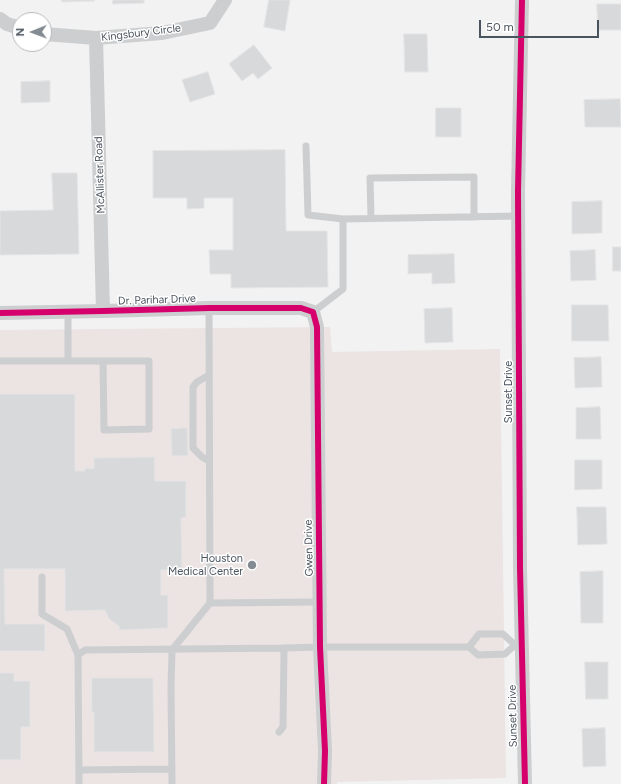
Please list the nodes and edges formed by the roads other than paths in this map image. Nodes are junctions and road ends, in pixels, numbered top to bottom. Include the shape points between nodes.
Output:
1 (225, 0) edge
2 (522, 0) edge
3 (0, 19) edge
4 (12, 26) edge
5 (52, 35) edge
6 (96, 38) junction
7 (306, 146) dead end
8 (518, 216) junction
9 (474, 217) junction
10 (371, 218) junction
11 (343, 219) junction
12 (209, 308) junction
13 (103, 311) junction
14 (68, 312) junction
15 (313, 312) junction
16 (0, 313) edge
17 (0, 361) edge
18 (68, 361) junction
19 (104, 361) junction
20 (209, 374) junction
21 (209, 461) junction
22 (42, 577) dead end
23 (320, 602) junction
24 (210, 603) junction
25 (519, 645) junction
26 (320, 647) junction
27 (469, 647) junction
28 (284, 648) junction
29 (172, 650) junction
30 (78, 655) junction
31 (279, 732) dead end
32 (171, 769) junction
33 (79, 770) junction
34 (79, 784) edge
35 (172, 784) edge
36 (324, 784) edge
37 (525, 784) edge

1 - 6 street, Kingsbury Circle via 210,23 162,33
2 - 8 street, Sunset Drive
3 - 4 street
5 - 6 street, Kingsbury Circle
6 - 13 street, McAllister Road
7 - 11 lane via 308,214
8 - 9 lane
8 - 25 street, Sunset Drive
9 - 10 lane
9 - 10 lane via 474,177 370,178
10 - 11 lane
11 - 15 lane via 343,289
12 - 13 street, Dr. Parihar Drive
12 - 15 street, Dr. Parihar Drive via 301,308
12 - 20 lane
13 - 14 street, Dr. Parihar Drive
14 - 16 street, Dr. Parihar Drive
14 - 18 lane
15 - 23 street, Gwen Drive via 317,328
17 - 18 lane
18 - 19 lane
19 - 19 lane via 149,361 149,429 104,430
20 - 21 lane
20 - 21 lane via 193,387 193,448
21 - 24 lane
22 - 30 lane via 42,614 68,630
23 - 24 lane
23 - 26 street, Gwen Drive
24 - 29 lane
25 - 27 lane via 505,654 478,655
25 - 27 lane via 503,634 479,634
25 - 37 street, Sunset Drive
26 - 27 lane
26 - 28 lane
26 - 36 street, Gwen Drive
28 - 29 lane
28 - 31 lane via 283,727
29 - 30 lane via 85,650
29 - 32 lane
30 - 33 lane
32 - 33 lane
32 - 35 lane
33 - 34 lane

